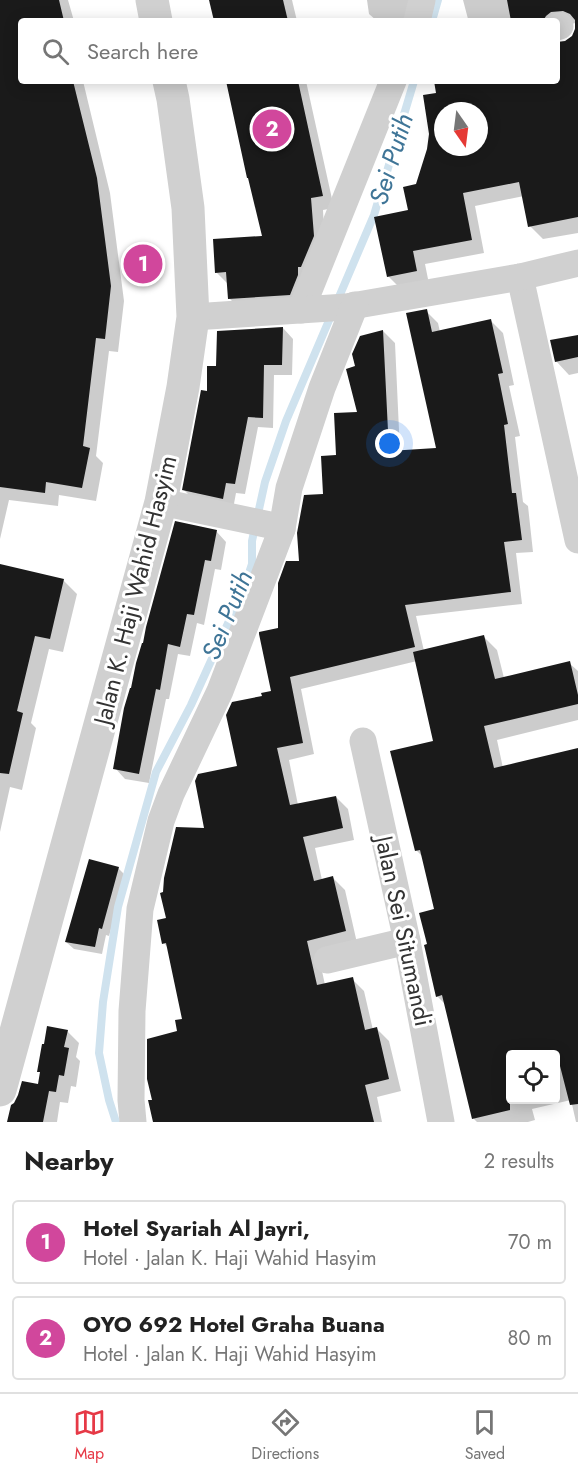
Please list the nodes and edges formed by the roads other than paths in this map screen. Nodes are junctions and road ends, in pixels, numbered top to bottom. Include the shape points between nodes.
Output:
1 (152, 0) edge
2 (422, 0) edge
3 (155, 18) edge
4 (418, 18) edge
5 (170, 84) edge
6 (392, 84) edge
7 (578, 263) edge
8 (520, 277) junction
9 (351, 306) junction
10 (308, 310) junction
11 (193, 317) junction
12 (161, 502) junction
13 (276, 527) junction
14 (578, 540) edge
15 (363, 741) dead end
16 (407, 941) junction
17 (327, 960) dead end
18 (0, 1090) edge
19 (133, 1122) edge
20 (441, 1122) edge

1 - 3 street
2 - 4 street
5 - 11 street, Jalan K. Haji Wahid Hasyim via 188,208
6 - 10 street
7 - 8 street
8 - 9 street
8 - 14 street
9 - 10 street
9 - 13 street
10 - 11 street
11 - 12 street, Jalan K. Haji Wahid Hasyim
12 - 13 street
12 - 18 street, Jalan K. Haji Wahid Hasyim
13 - 19 street via 220,691 160,821 140,909 132,1011
15 - 16 street, Jalan Sei Situmandi
16 - 17 street
16 - 20 street, Jalan Sei Situmandi

